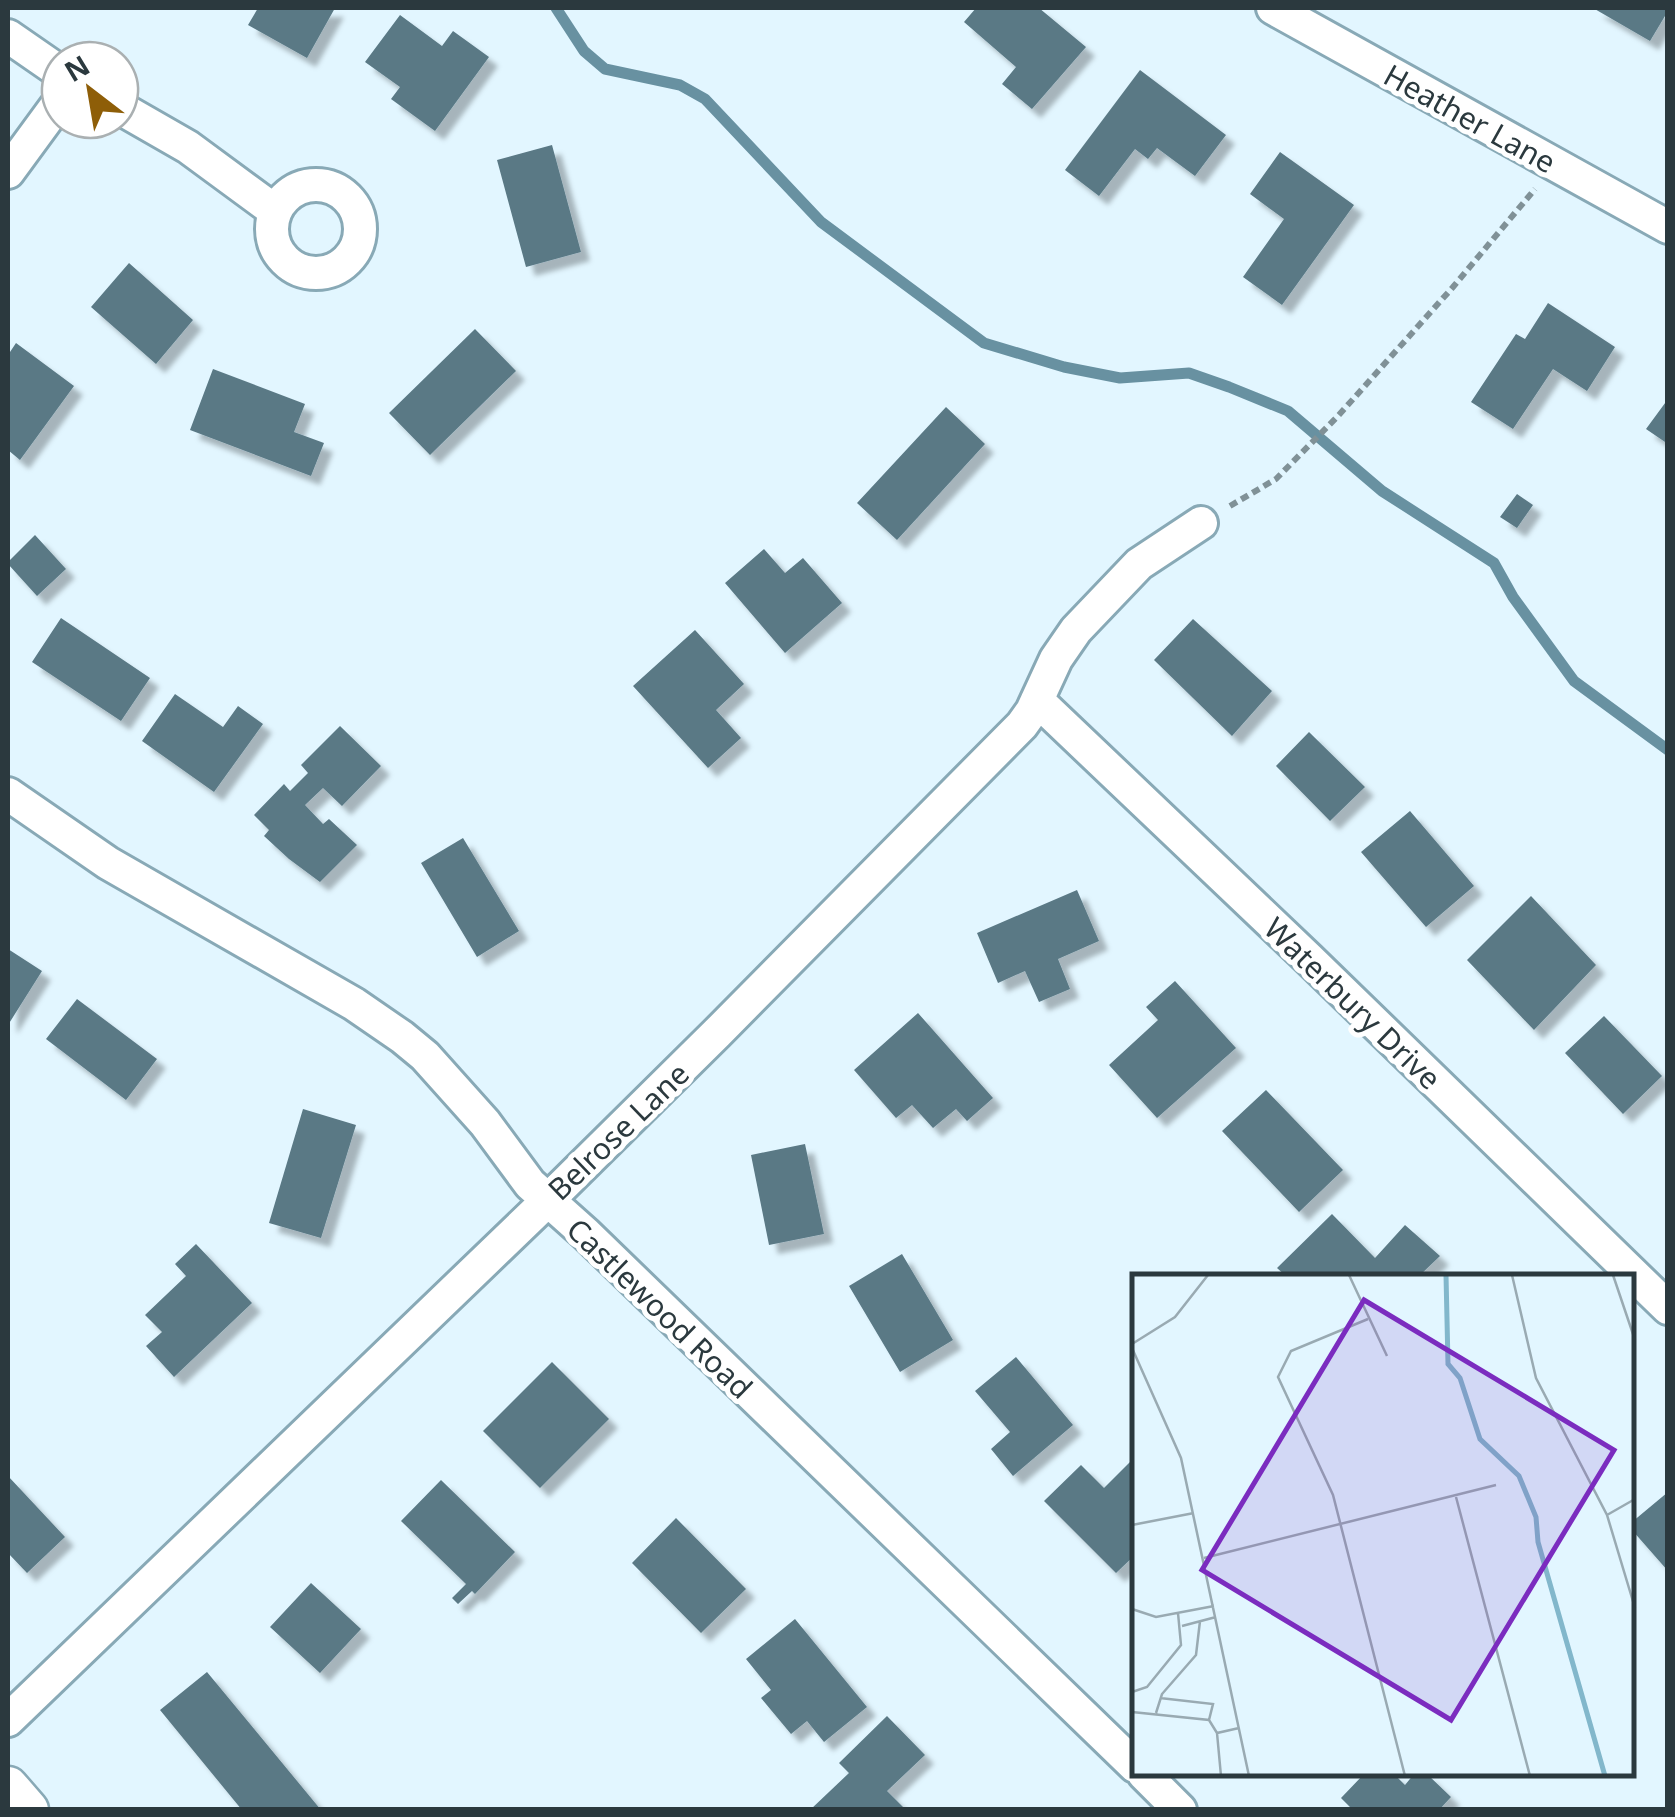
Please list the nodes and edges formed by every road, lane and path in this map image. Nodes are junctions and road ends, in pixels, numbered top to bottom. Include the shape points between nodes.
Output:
1 (1274, 8) edge
2 (8, 36) edge
3 (40, 58) edge
4 (140, 119) edge
5 (40, 129) edge
6 (1556, 165) junction
7 (8, 172) edge
8 (276, 211) dead end
9 (1668, 227) edge
10 (1201, 523) joint
11 (1037, 700) junction
12 (8, 794) edge
13 (546, 1201) junction
14 (1633, 1274) edge
15 (1635, 1276) edge
16 (1668, 1308) edge
17 (8, 1720) edge
18 (1132, 1763) edge
19 (1147, 1777) edge
20 (8, 1787) edge
21 (28, 1810) edge
22 (1180, 1810) edge

1 - 6 street, Heather Lane
2 - 3 street
4 - 8 street
5 - 7 street
6 - 9 street, Heather Lane
6 - 10 path via 1276,479
10 - 11 street, Belrose Lane via 1139,564 1076,630
11 - 13 street, Belrose Lane via 1022,725
11 - 14 street, Waterbury Drive
12 - 13 street, Castlewood Road via 108,863 402,1037 485,1123
13 - 17 street, Belrose Lane
13 - 18 street, Castlewood Road
15 - 16 street, Waterbury Drive
19 - 22 street
20 - 21 street

